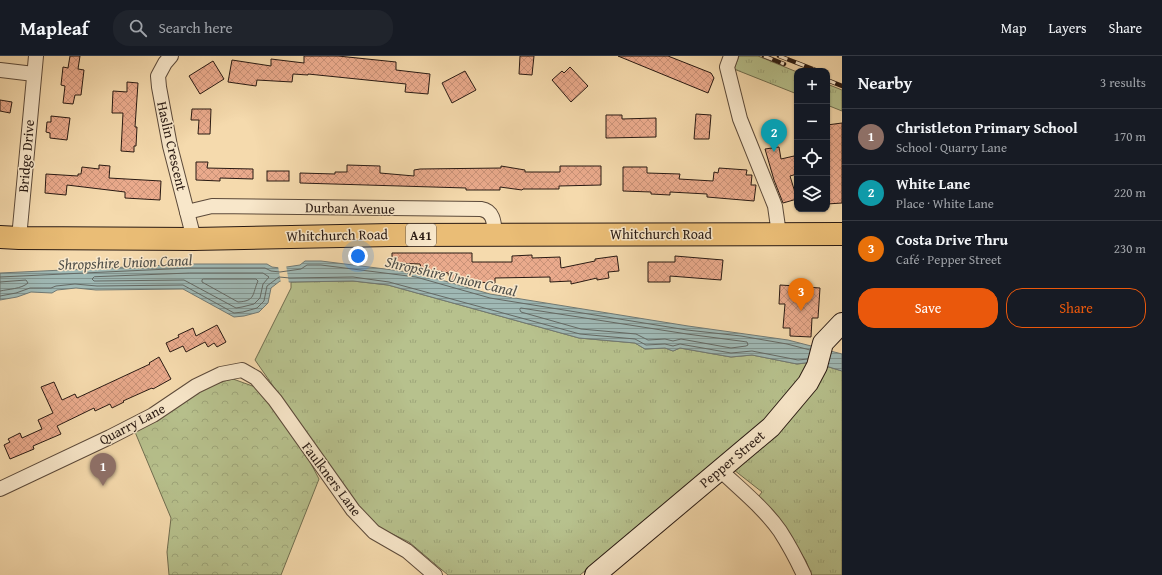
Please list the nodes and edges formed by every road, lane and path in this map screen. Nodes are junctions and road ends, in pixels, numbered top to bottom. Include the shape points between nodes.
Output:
1 (36, 56) edge
2 (171, 56) edge
3 (729, 61) edge
4 (0, 70) edge
5 (34, 74) junction
6 (187, 212) junction
7 (779, 234) junction
8 (842, 234) edge
9 (495, 235) junction
10 (9, 238) edge
11 (194, 239) junction
12 (842, 323) edge
13 (242, 370) joint
14 (719, 469) junction
15 (0, 489) edge
16 (435, 575) edge
17 (595, 575) edge
18 (804, 575) edge

1 - 5 street, Bridge Drive
2 - 6 street, Haslin Crescent via 158,76 158,81 170,146
3 - 7 street via 740,119 775,206
4 - 5 street
5 - 10 street, Bridge Drive
6 - 9 street, Durban Avenue via 212,206 485,210 491,214
6 - 11 street, Haslin Crescent
7 - 8 highway, Whitchurch Road / A41
7 - 9 highway, Whitchurch Road / A41
9 - 11 highway, Whitchurch Road / A41
10 - 11 highway, Whitchurch Road / A41
12 - 14 street, Pepper Street via 823,343 817,366 808,384 771,427
13 - 15 street, Quarry Lane via 221,374 196,386 153,415
13 - 16 street, Faulkners Lane via 256,378 275,400 353,510 374,532 407,551
14 - 17 street, Pepper Street
14 - 18 street via 762,509 780,530

